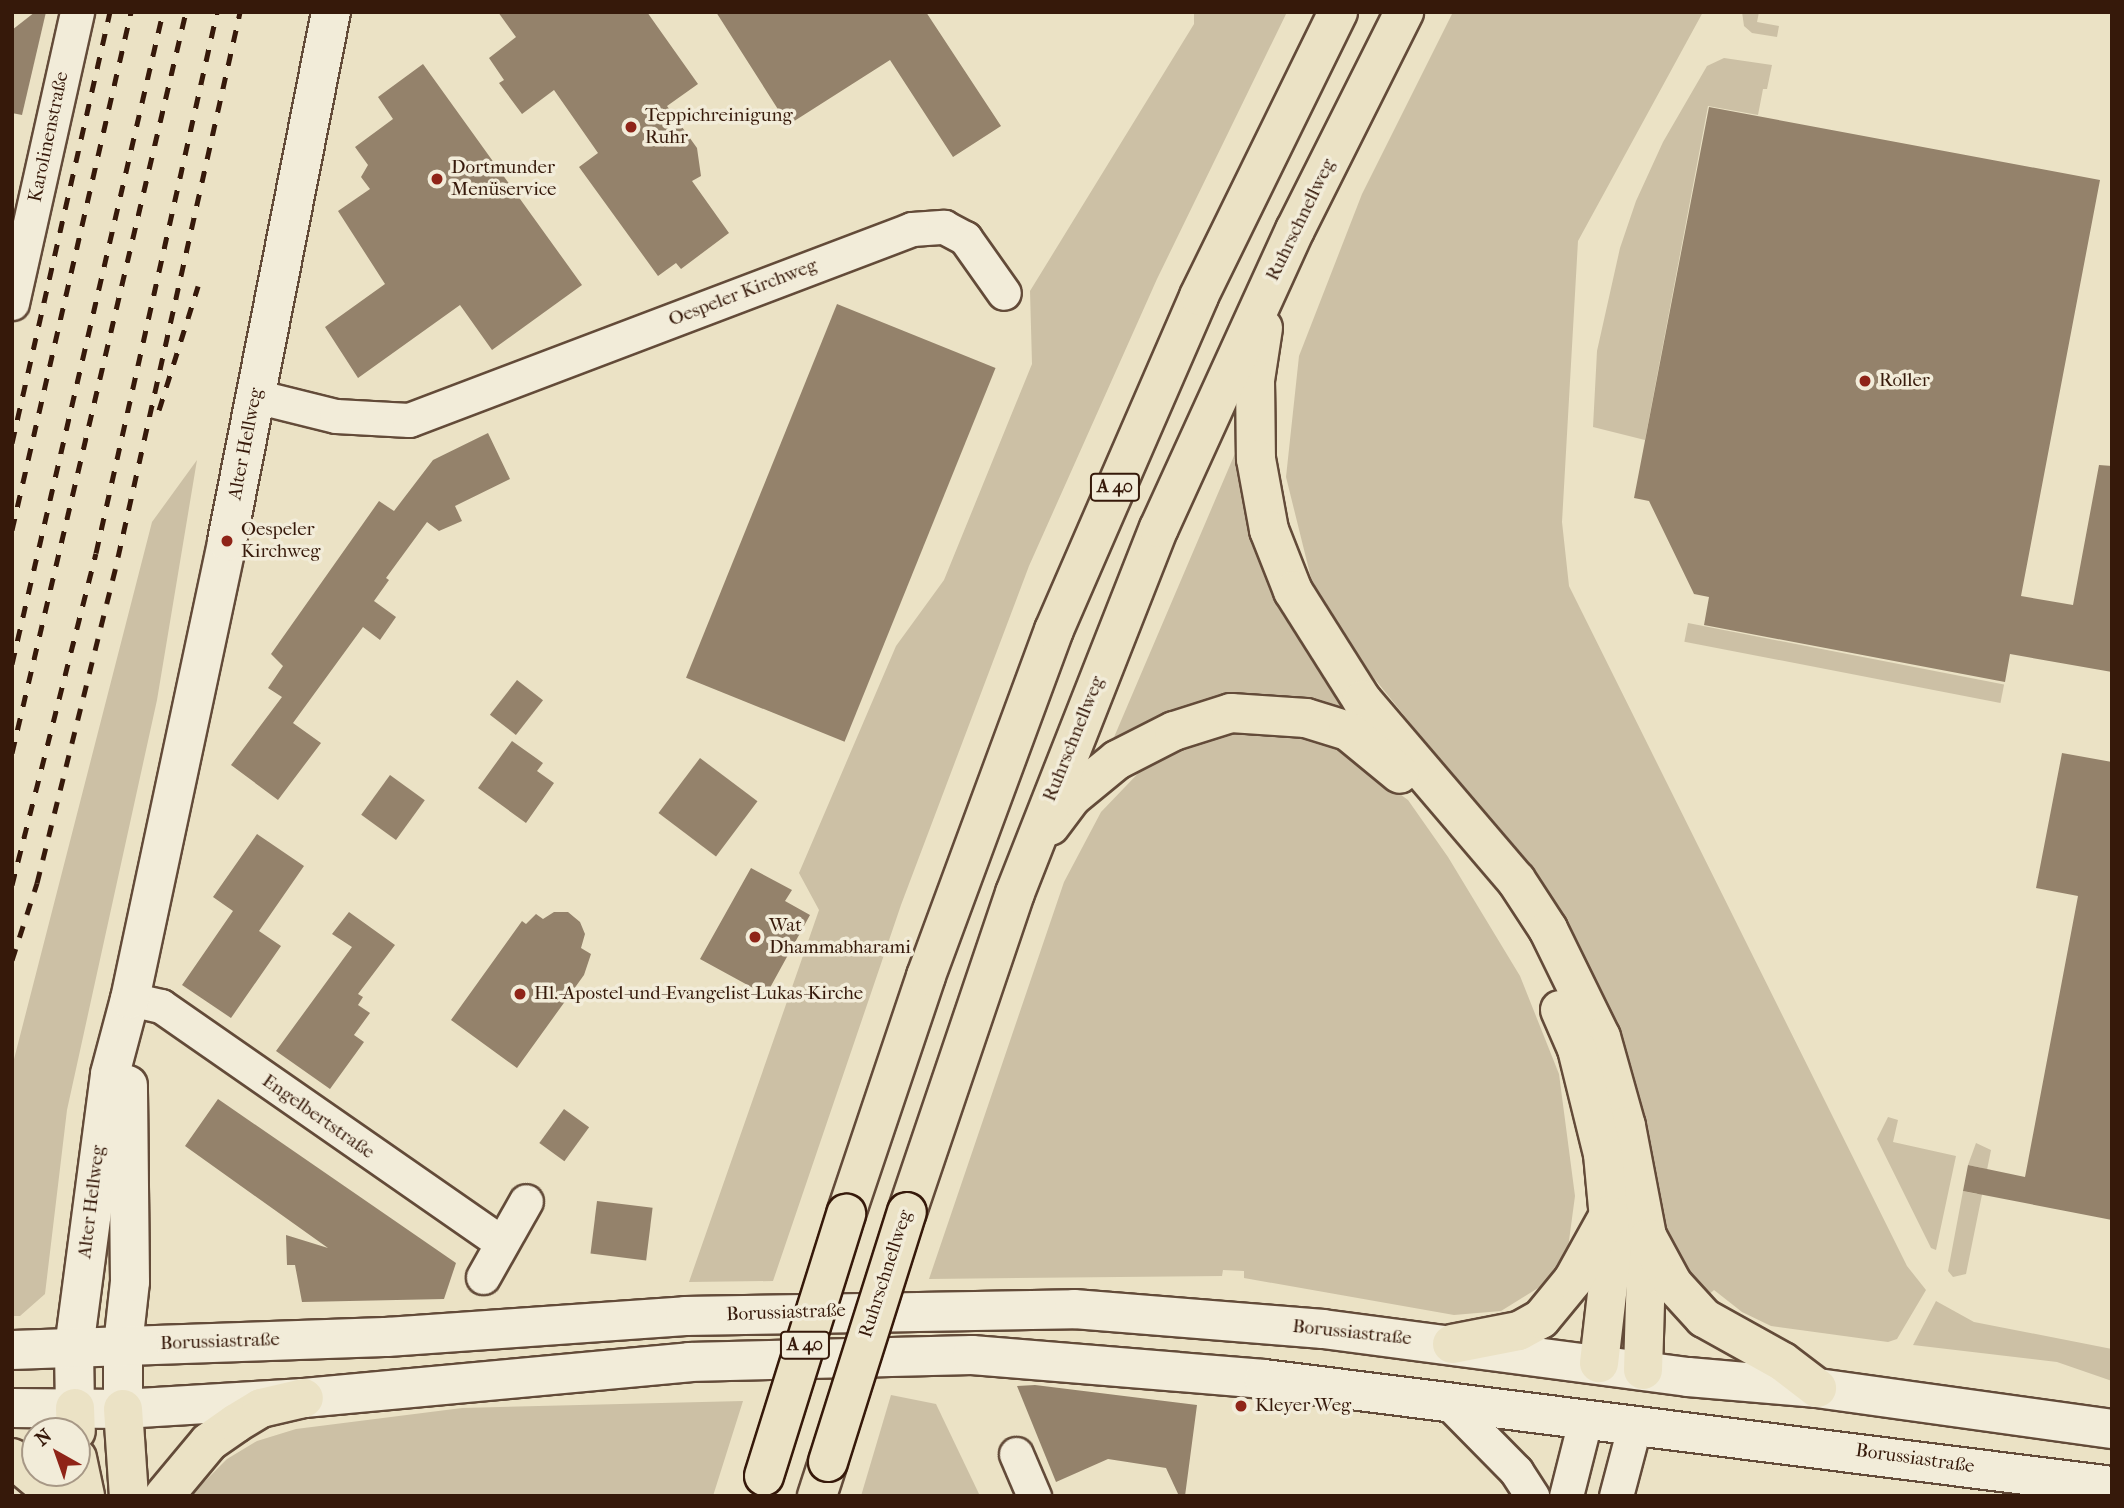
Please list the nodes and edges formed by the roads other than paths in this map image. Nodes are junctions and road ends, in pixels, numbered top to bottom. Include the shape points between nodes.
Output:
1 (77, 12) edge
2 (331, 12) edge
3 (1338, 12) edge
4 (1404, 12) edge
5 (1295, 230) junction
6 (1004, 293) dead end
7 (12, 303) edge
8 (255, 396) junction
9 (1015, 893) junction
10 (130, 999) junction
11 (526, 1201) dead end
12 (1609, 1215) junction
13 (1647, 1236) junction
14 (502, 1243) junction
15 (483, 1277) dead end
16 (1452, 1344) junction
17 (123, 1345) junction
18 (74, 1348) junction
19 (12, 1350) edge
20 (1599, 1363) junction
21 (1643, 1370) junction
22 (1816, 1388) junction
23 (304, 1398) junction
24 (1451, 1405) junction
25 (12, 1408) edge
26 (123, 1409) junction
27 (64, 1417) edge
28 (76, 1417) edge
29 (85, 1417) edge
30 (1585, 1421) junction
31 (1634, 1428) junction
32 (2112, 1429) edge
33 (1016, 1454) dead end
34 (12, 1458) edge
35 (823, 1479) edge
36 (761, 1486) edge
37 (2112, 1486) edge
38 (57, 1496) edge
39 (129, 1496) edge
40 (164, 1496) edge
41 (1034, 1496) edge
42 (1532, 1496) edge
43 (1566, 1496) edge
44 (1616, 1496) edge

1 - 7 street, Karolinenstraße
2 - 8 main road, Alter Hellweg
3 - 36 highway, A 40, bridge via 1199,296 1054,630 926,976
4 - 5 highway, Ruhrschnellweg / A 40
5 - 9 highway, Ruhrschnellweg / A 40 via 1159,528
5 - 13 highway via 1267,311 1255,380 1257,470 1276,553 1316,633 1347,680 1484,838 1548,929 1582,995 1618,1091
6 - 8 street, Oespeler Kirchweg via 965,238 944,227 912,229 409,420 337,416
8 - 10 main road, Alter Hellweg
9 - 12 highway via 1046,831 1073,796 1144,744 1231,713 1306,718 1348,731 1375,750 1433,806 1527,942 1577,1049 1603,1154
9 - 35 highway, Ruhrschnellweg / A 40, bridge
10 - 14 street, Engelbertstraße via 161,1006
10 - 17 main road, Alter Hellweg via 130,1282
10 - 18 main road, Alter Hellweg via 110,1074
11 - 14 street
12 - 16 highway via 1573,1280 1541,1319 1519,1331
12 - 20 highway via 1612,1251
13 - 21 highway
13 - 22 highway via 1673,1284 1704,1318 1783,1362
14 - 15 street
16 - 17 main road, Borussiastraße via 1214,1318 1047,1309 685,1316 387,1337
16 - 20 main road, Borussiastraße
17 - 18 main road, Borussiastraße
17 - 26 main road, Alter Hellweg
18 - 19 main road, Borussiastraße
18 - 28 main road, Alter Hellweg
20 - 21 main road, Borussiastraße
20 - 30 main road
21 - 22 main road, Borussiastraße
21 - 31 main road
22 - 32 main road, Borussiastraße
23 - 24 main road, Borussiastraße via 689,1362 972,1355 1173,1369
23 - 26 main road, Borussiastraße
23 - 40 highway via 261,1409 236,1423 209,1442
24 - 30 main road, Borussiastraße
24 - 42 street via 1516,1471
25 - 27 main road, Borussiastraße
26 - 29 main road, Borussiastraße
26 - 39 highway
30 - 31 main road, Borussiastraße
30 - 43 street
31 - 37 main road, Borussiastraße via 1833,1448
31 - 44 street
33 - 41 street
34 - 38 highway

